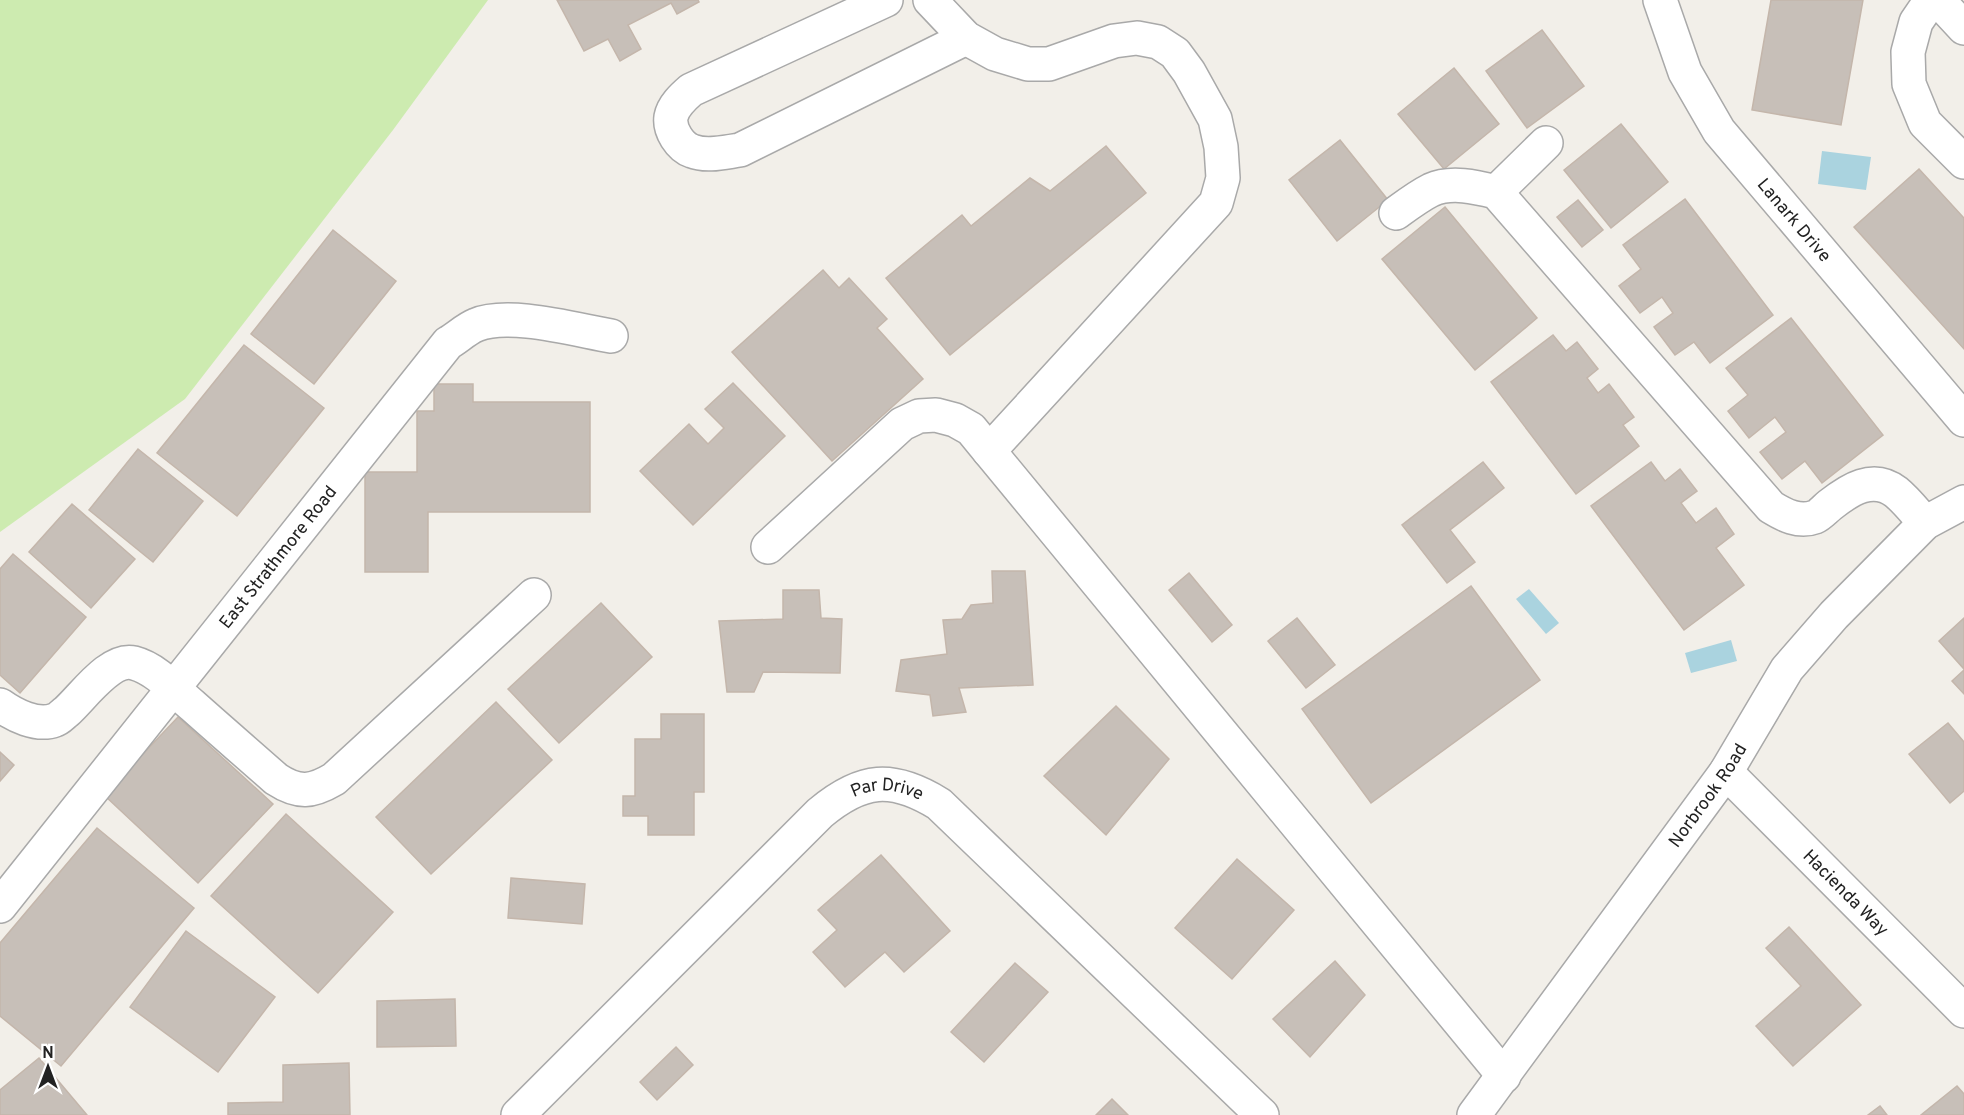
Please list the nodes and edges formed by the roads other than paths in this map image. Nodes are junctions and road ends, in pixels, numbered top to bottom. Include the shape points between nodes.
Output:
1 (886, 0) edge
2 (930, 0) edge
3 (1660, 0) edge
4 (1931, 0) edge
5 (1938, 0) edge
6 (1964, 28) edge
7 (966, 38) junction
8 (1546, 143) dead end
9 (1964, 162) edge
10 (1496, 192) junction
11 (1396, 213) dead end
12 (611, 336) dead end
13 (1964, 420) edge
14 (989, 451) junction
15 (1964, 502) edge
16 (1925, 523) junction
17 (768, 547) dead end
18 (534, 595) dead end
19 (173, 688) junction
20 (0, 705) edge
21 (1726, 772) junction
22 (0, 906) edge
23 (1964, 1011) edge
24 (1504, 1076) junction
25 (518, 1115) edge
26 (1262, 1115) edge
27 (1474, 1115) edge

1 - 7 street via 691,90 671,116 673,131 681,144 701,153 740,150
2 - 7 street
3 - 13 street, Lanark Drive via 1685,72 1719,131
4 - 9 street via 1916,22 1908,52 1909,84 1925,123
5 - 6 street
7 - 14 street via 995,54 1028,64 1049,64 1114,41 1137,38 1158,42 1175,53 1215,118 1223,178 1216,203
8 - 10 street
10 - 11 street via 1452,185 1433,189
10 - 16 street via 1771,507 1785,516 1816,517 1862,484 1881,484 1896,492
12 - 19 street, East Strathmore Road via 497,320 475,325 448,344
14 - 17 street via 971,429 955,420 919,416 902,424
14 - 24 street
15 - 16 street, Norbrook Road
16 - 21 street, Norbrook Road via 1787,669
18 - 19 street via 320,788 289,788
19 - 20 street via 146,668 132,663 116,665 56,720 35,722
19 - 22 street, East Strathmore Road
21 - 23 street, Hacienda Way
21 - 24 street, Norbrook Road
24 - 27 street, Norbrook Road
25 - 26 street, Par Drive via 820,813 840,796 865,787 891,784 917,791 939,804

